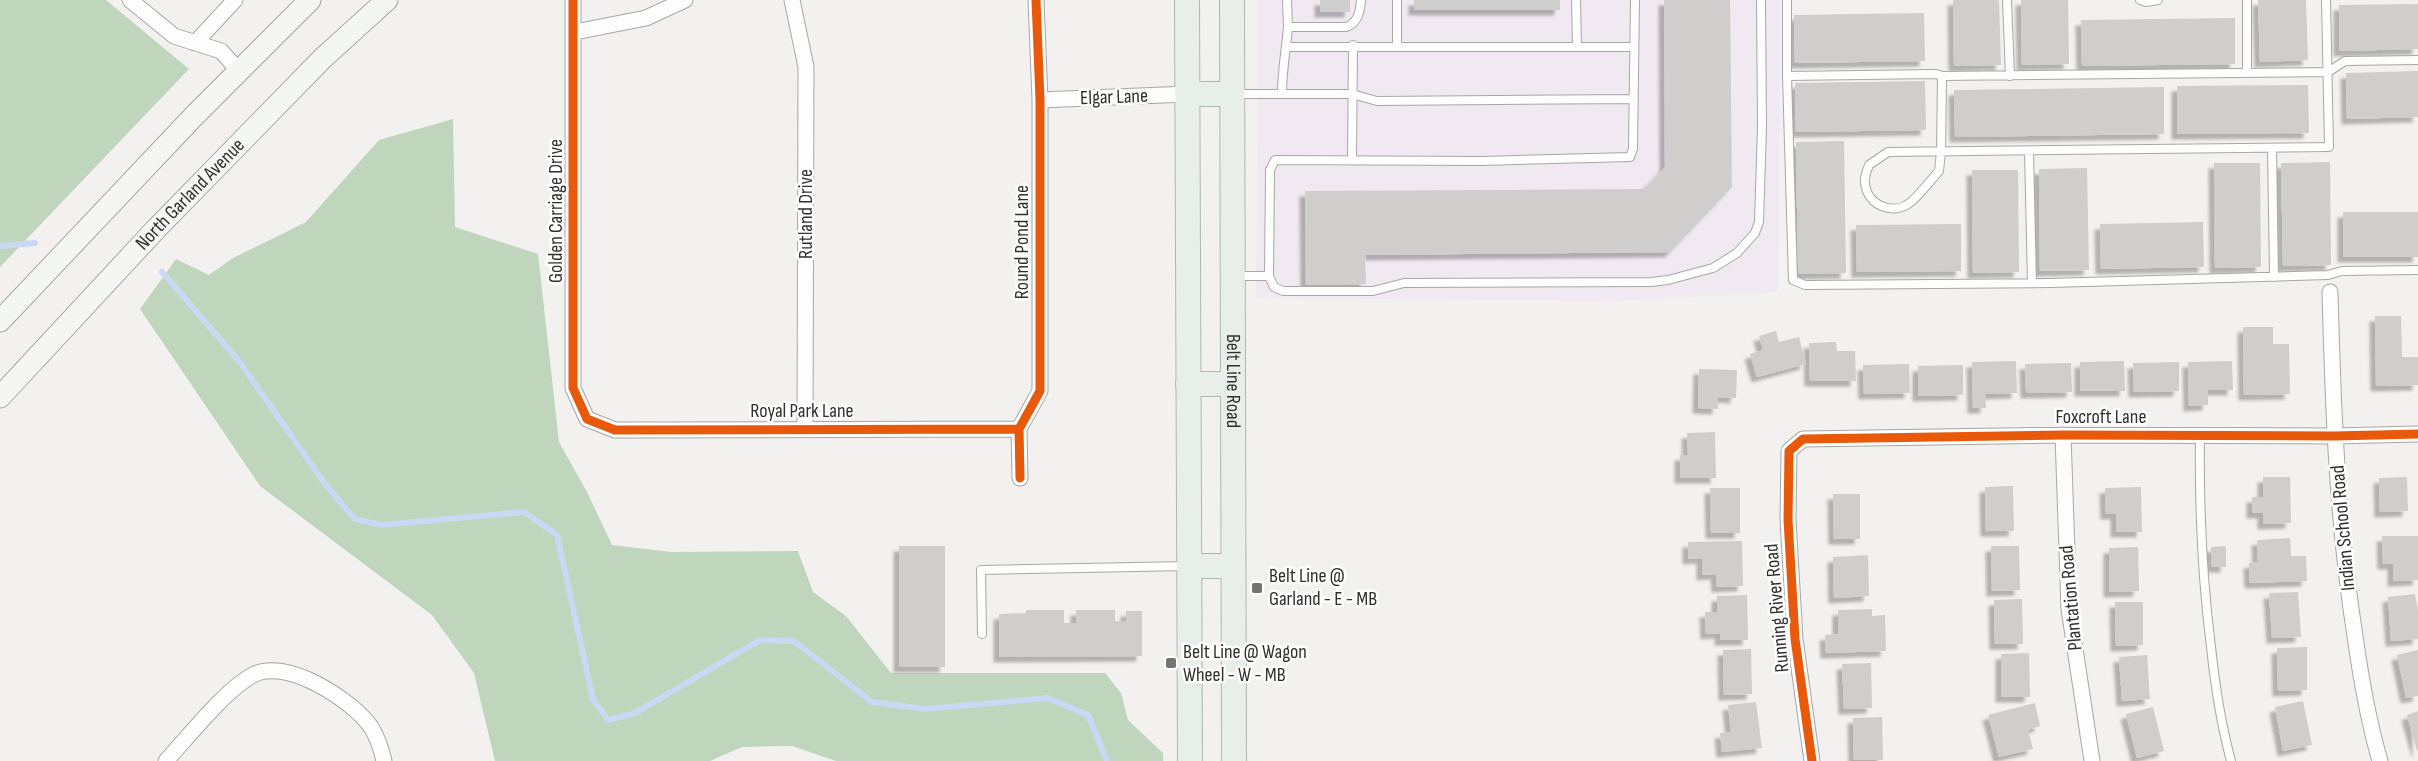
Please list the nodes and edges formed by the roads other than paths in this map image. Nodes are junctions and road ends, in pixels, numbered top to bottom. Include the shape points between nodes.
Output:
1 (130, 0) edge
2 (235, 0) edge
3 (310, 0) edge
4 (387, 0) edge
5 (573, 0) edge
6 (685, 0) edge
7 (792, 0) edge
8 (1036, 0) edge
9 (1187, 0) edge
10 (1232, 0) edge
11 (1287, 0) edge
12 (1361, 0) edge
13 (1397, 0) edge
14 (1576, 0) edge
15 (1635, 0) edge
16 (1761, 0) edge
17 (1787, 0) edge
18 (2007, 0) edge
19 (2140, 0) edge
20 (2158, 0) edge
21 (2247, 0) edge
22 (2326, 0) edge
23 (1288, 27) junction
24 (575, 32) junction
25 (195, 42) junction
26 (1353, 45) junction
27 (1397, 46) junction
28 (1286, 47) junction
29 (1577, 47) junction
30 (1634, 47) junction
31 (2418, 60) edge
32 (239, 71) junction
33 (2328, 72) junction
34 (2247, 73) junction
35 (1787, 76) junction
36 (1942, 76) junction
37 (2010, 76) junction
38 (1188, 94) junction
39 (1231, 94) junction
40 (1282, 94) junction
41 (1352, 94) junction
42 (1634, 99) junction
43 (1040, 100) junction
44 (2272, 148) junction
45 (2030, 151) junction
46 (1941, 152) junction
47 (1352, 159) junction
48 (2418, 270) edge
49 (1232, 276) junction
50 (1269, 276) junction
51 (2274, 277) junction
52 (2032, 283) junction
53 (2330, 292) dead end
54 (0, 321) edge
55 (1188, 384) junction
56 (1232, 384) junction
57 (0, 397) edge
58 (587, 419) joint
59 (805, 429) junction
60 (1019, 429) junction
61 (2418, 434) edge
62 (2064, 435) junction
63 (2200, 435) junction
64 (2334, 436) junction
65 (1789, 451) joint
66 (1020, 478) dead end
67 (1189, 566) junction
68 (1233, 566) junction
69 (982, 634) dead end
70 (166, 761) edge
71 (384, 761) edge
72 (1190, 761) edge
73 (1234, 761) edge
74 (1812, 761) edge
75 (2092, 761) edge
76 (2231, 761) edge
77 (2380, 761) edge

1 - 25 street via 174,36
2 - 25 street
3 - 32 main road
4 - 57 main road, North Garland Avenue via 323,58
5 - 24 street, Golden Carriage Drive
6 - 24 street via 646,18
7 - 59 street, Rutland Drive via 806,67
8 - 43 street, Round Pond Lane
9 - 38 main road
10 - 39 main road, Belt Line Road
11 - 23 lane
12 - 23 lane via 1358,18 1346,27
13 - 27 lane
14 - 29 lane
15 - 30 lane
16 - 50 lane via 1759,222 1755,233 1737,253 1713,268 1651,282 1404,283 1373,291 1283,291 1274,287
17 - 35 lane
18 - 37 lane
19 - 20 lane
21 - 34 lane
22 - 33 lane
23 - 28 lane
24 - 58 street, Golden Carriage Drive via 573,388
25 - 32 street via 221,51
26 - 27 lane
26 - 28 lane
26 - 41 lane
27 - 29 lane
28 - 40 lane
29 - 30 lane
30 - 42 lane
31 - 33 lane via 2345,61
32 - 54 main road
33 - 34 lane
33 - 44 lane via 2329,147
34 - 37 lane
35 - 36 lane
35 - 52 lane via 1793,280 1805,285
36 - 37 lane
36 - 46 lane
38 - 39 main road
38 - 43 street, Elgar Lane
38 - 55 main road
39 - 40 lane
39 - 49 main road, Belt Line Road
40 - 41 lane
41 - 42 lane via 1377,101
41 - 47 lane
42 - 47 lane via 1633,149 1630,157 1624,159
43 - 60 street, Round Pond Lane via 1040,391
44 - 45 lane
44 - 51 lane
45 - 46 lane
45 - 52 lane
46 - 46 lane via 1888,152 1869,165 1865,183 1870,197 1883,208 1898,209 1910,203 1939,171
47 - 50 lane via 1275,160 1270,170
48 - 51 lane
49 - 50 lane
49 - 56 main road, Belt Line Road
51 - 52 lane
53 - 64 street, Indian School Road
55 - 56 main road
55 - 67 main road
56 - 68 main road, Belt Line Road
58 - 59 street, Royal Park Lane via 615,430
59 - 60 street, Royal Park Lane
60 - 66 street
61 - 64 street, Foxcroft Lane
62 - 63 street, Foxcroft Lane
62 - 65 street, Foxcroft Lane via 1803,440
62 - 75 street, Plantation Road via 2069,609
63 - 64 street, Foxcroft Lane
63 - 76 lane via 2204,592
64 - 77 street, Indian School Road via 2352,618 2367,718
65 - 74 street, Running River Road via 1788,520 1795,639
67 - 68 main road
67 - 69 lane via 981,570
67 - 72 main road
68 - 73 main road, Belt Line Road
70 - 71 street via 240,683 256,673 278,670 335,694 357,710 380,741

